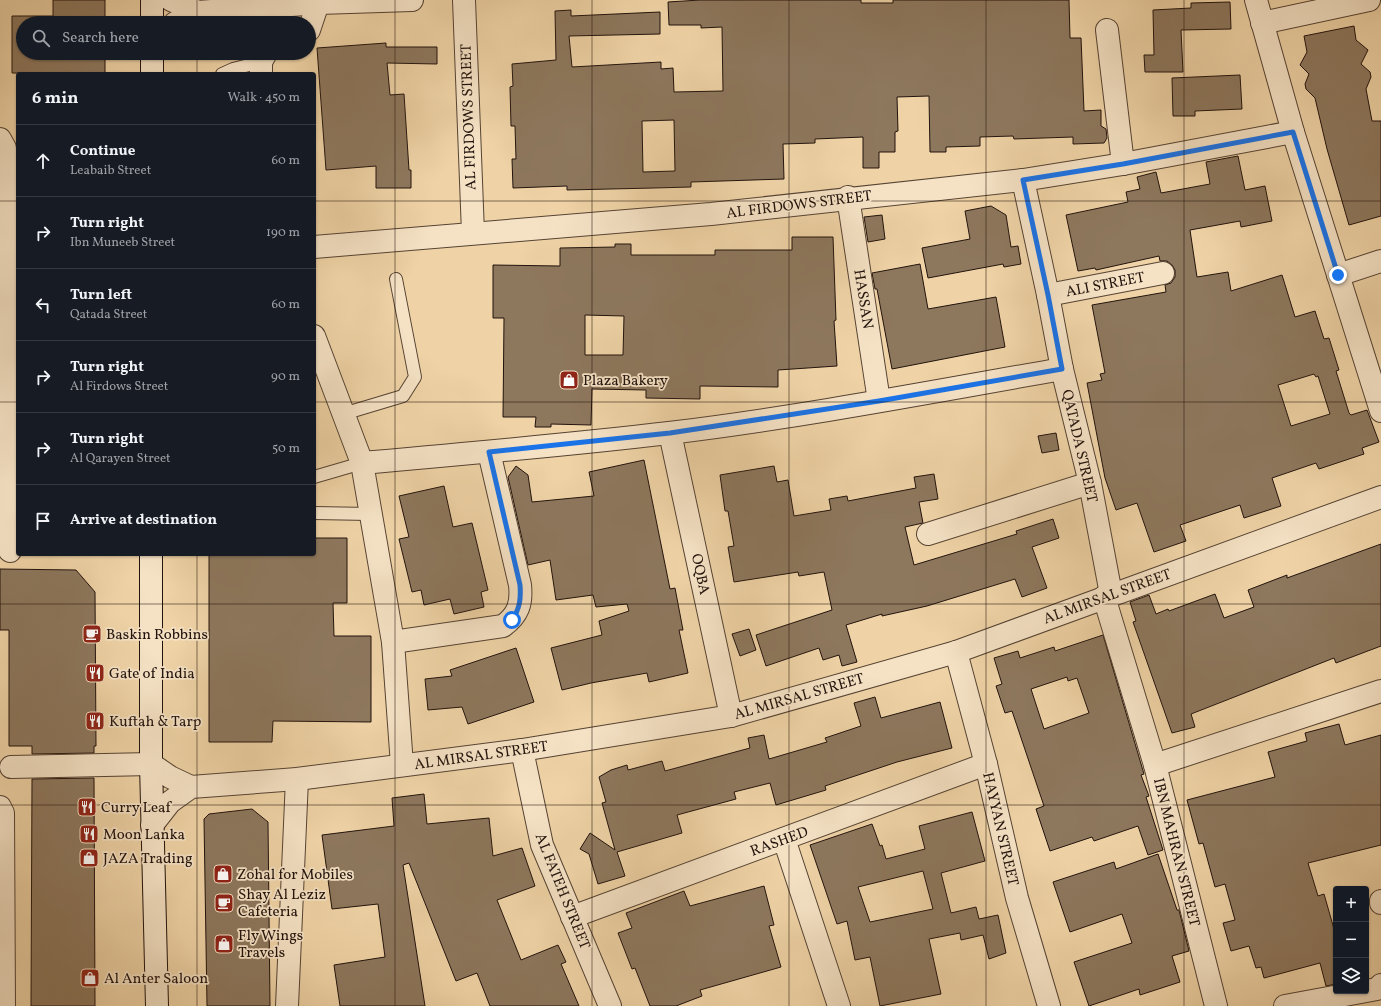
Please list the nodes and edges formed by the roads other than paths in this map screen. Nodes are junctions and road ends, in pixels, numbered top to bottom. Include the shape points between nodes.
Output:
1 (152, 0) edge
2 (171, 0) edge
3 (412, 0) edge
4 (464, 0) edge
5 (1256, 0) edge
6 (1369, 0) edge
7 (319, 2) edge
8 (198, 12) junction
9 (152, 16) edge
10 (190, 16) edge
11 (314, 16) edge
12 (1262, 23) junction
13 (1106, 30) dead end
14 (152, 60) edge
15 (262, 63) edge
16 (152, 72) edge
17 (226, 72) edge
18 (1293, 132) junction
19 (0, 139) edge
20 (1123, 164) junction
21 (1023, 180) junction
22 (848, 198) junction
23 (473, 233) junction
24 (316, 247) edge
25 (1381, 261) edge
26 (1163, 273) dead end
27 (1338, 275) junction
28 (396, 279) dead end
29 (1048, 295) junction
30 (316, 341) edge
31 (1062, 369) junction
32 (879, 401) junction
33 (1381, 411) edge
34 (343, 414) junction
35 (670, 433) junction
36 (489, 452) junction
37 (362, 463) junction
38 (316, 476) edge
39 (1090, 483) junction
40 (1381, 497) edge
41 (316, 513) edge
42 (370, 514) junction
43 (928, 534) dead end
44 (9, 551) edge
45 (151, 556) edge
46 (1108, 595) junction
47 (393, 642) junction
48 (956, 652) junction
49 (1381, 691) edge
50 (731, 716) junction
51 (522, 750) junction
52 (151, 764) junction
53 (986, 764) junction
54 (402, 765) junction
55 (1156, 765) junction
56 (12, 767) dead end
57 (297, 779) junction
58 (191, 787) junction
59 (0, 807) edge
60 (152, 824) junction
61 (784, 839) junction
62 (572, 917) junction
63 (1381, 985) edge
64 (4, 1006) edge
65 (157, 1006) edge
66 (287, 1006) edge
67 (610, 1006) edge
68 (839, 1006) edge
69 (1048, 1006) edge
70 (1216, 1006) edge
71 (1284, 1006) edge

1 - 9 street
2 - 8 street
3 - 7 street
4 - 23 street, AL FIRDOWS STREET
5 - 12 street
6 - 12 street
7 - 8 street
7 - 11 street
8 - 10 street
12 - 18 street
13 - 20 street
14 - 16 street
15 - 17 lane
18 - 20 street, AL FIRDOWS STREET
18 - 27 street
19 - 44 street via 5,148
20 - 21 street, AL FIRDOWS STREET
21 - 22 street, AL FIRDOWS STREET
21 - 29 street, QATADA STREET
22 - 23 street, AL FIRDOWS STREET via 711,214
22 - 32 street, HASSAN
23 - 24 street, AL FIRDOWS STREET
25 - 27 street
26 - 29 street, ALI STREET
27 - 33 street
28 - 34 lane via 415,377 403,396
29 - 31 street, QATADA STREET
30 - 34 street
31 - 32 street
31 - 39 street, QATADA STREET
32 - 35 street
34 - 37 street
35 - 36 street
35 - 50 street, OQBA
36 - 37 street
36 - 47 street via 520,585 519,609 512,620 503,626
37 - 38 lane
37 - 42 street
39 - 43 street
39 - 46 street, QATADA STREET
40 - 46 street, AL MIRSAL STREET
41 - 42 lane
42 - 47 street
45 - 52 street
46 - 48 street, AL MIRSAL STREET
46 - 55 street, QATADA STREET
47 - 54 street
48 - 50 street, AL MIRSAL STREET
48 - 53 street, HAYYAN STREET
49 - 55 street, IBN MAHRAN STREET
50 - 51 street, AL MIRSAL STREET
51 - 54 street, AL MIRSAL STREET
51 - 62 street, AL FATEH STREET via 542,845
52 - 56 street
52 - 58 street, AL MIRSAL STREET via 170,778
52 - 60 street
53 - 61 street, RASHED
53 - 69 street, HAYYAN STREET via 1017,898
54 - 57 street, AL MIRSAL STREET
55 - 70 street, IBN MAHRAN STREET
57 - 58 street, AL MIRSAL STREET
57 - 66 street
58 - 60 street via 170,802
59 - 64 street via 4,813
60 - 65 street
61 - 62 street, RASHED
61 - 68 street
62 - 67 street, AL FATEH STREET
63 - 71 street via 1377,989

